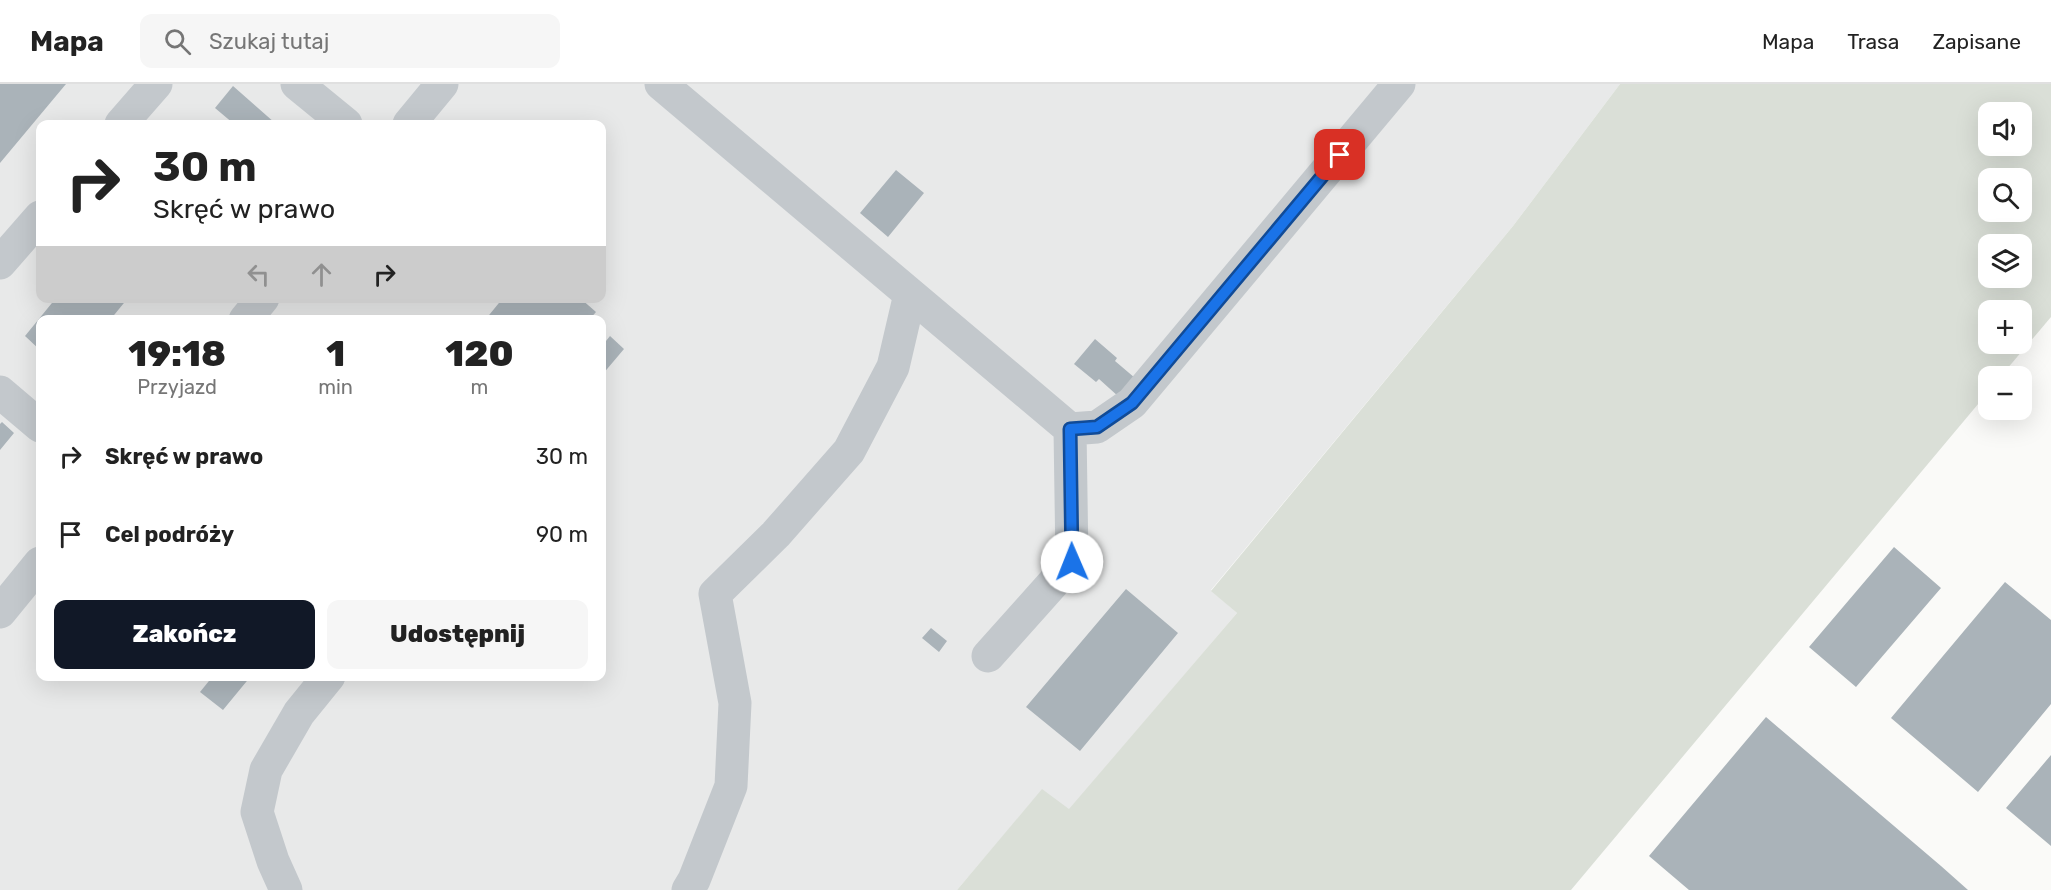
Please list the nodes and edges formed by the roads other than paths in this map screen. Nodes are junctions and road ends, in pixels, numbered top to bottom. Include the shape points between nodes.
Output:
1 (156, 84) edge
2 (297, 84) edge
3 (442, 84) edge
4 (661, 84) edge
5 (1399, 84) edge
6 (124, 120) edge
7 (341, 120) edge
8 (411, 120) edge
9 (36, 222) edge
10 (0, 263) edge
11 (910, 294) junction
12 (259, 303) edge
13 (249, 315) edge
14 (0, 392) edge
15 (36, 423) edge
16 (1070, 429) junction
17 (36, 568) edge
18 (0, 612) edge
19 (988, 656) dead end
20 (325, 681) edge
21 (286, 890) edge
22 (688, 890) edge

1 - 6 lane
2 - 7 lane
3 - 8 lane
4 - 11 lane
5 - 16 lane via 1132,403 1097,427
9 - 10 lane
11 - 16 lane
11 - 22 lane via 892,367 849,452 776,534 715,594 735,703 731,786
12 - 13 lane
14 - 15 lane
16 - 19 lane via 1072,562
17 - 18 lane
20 - 21 lane via 299,713 266,770 257,812

